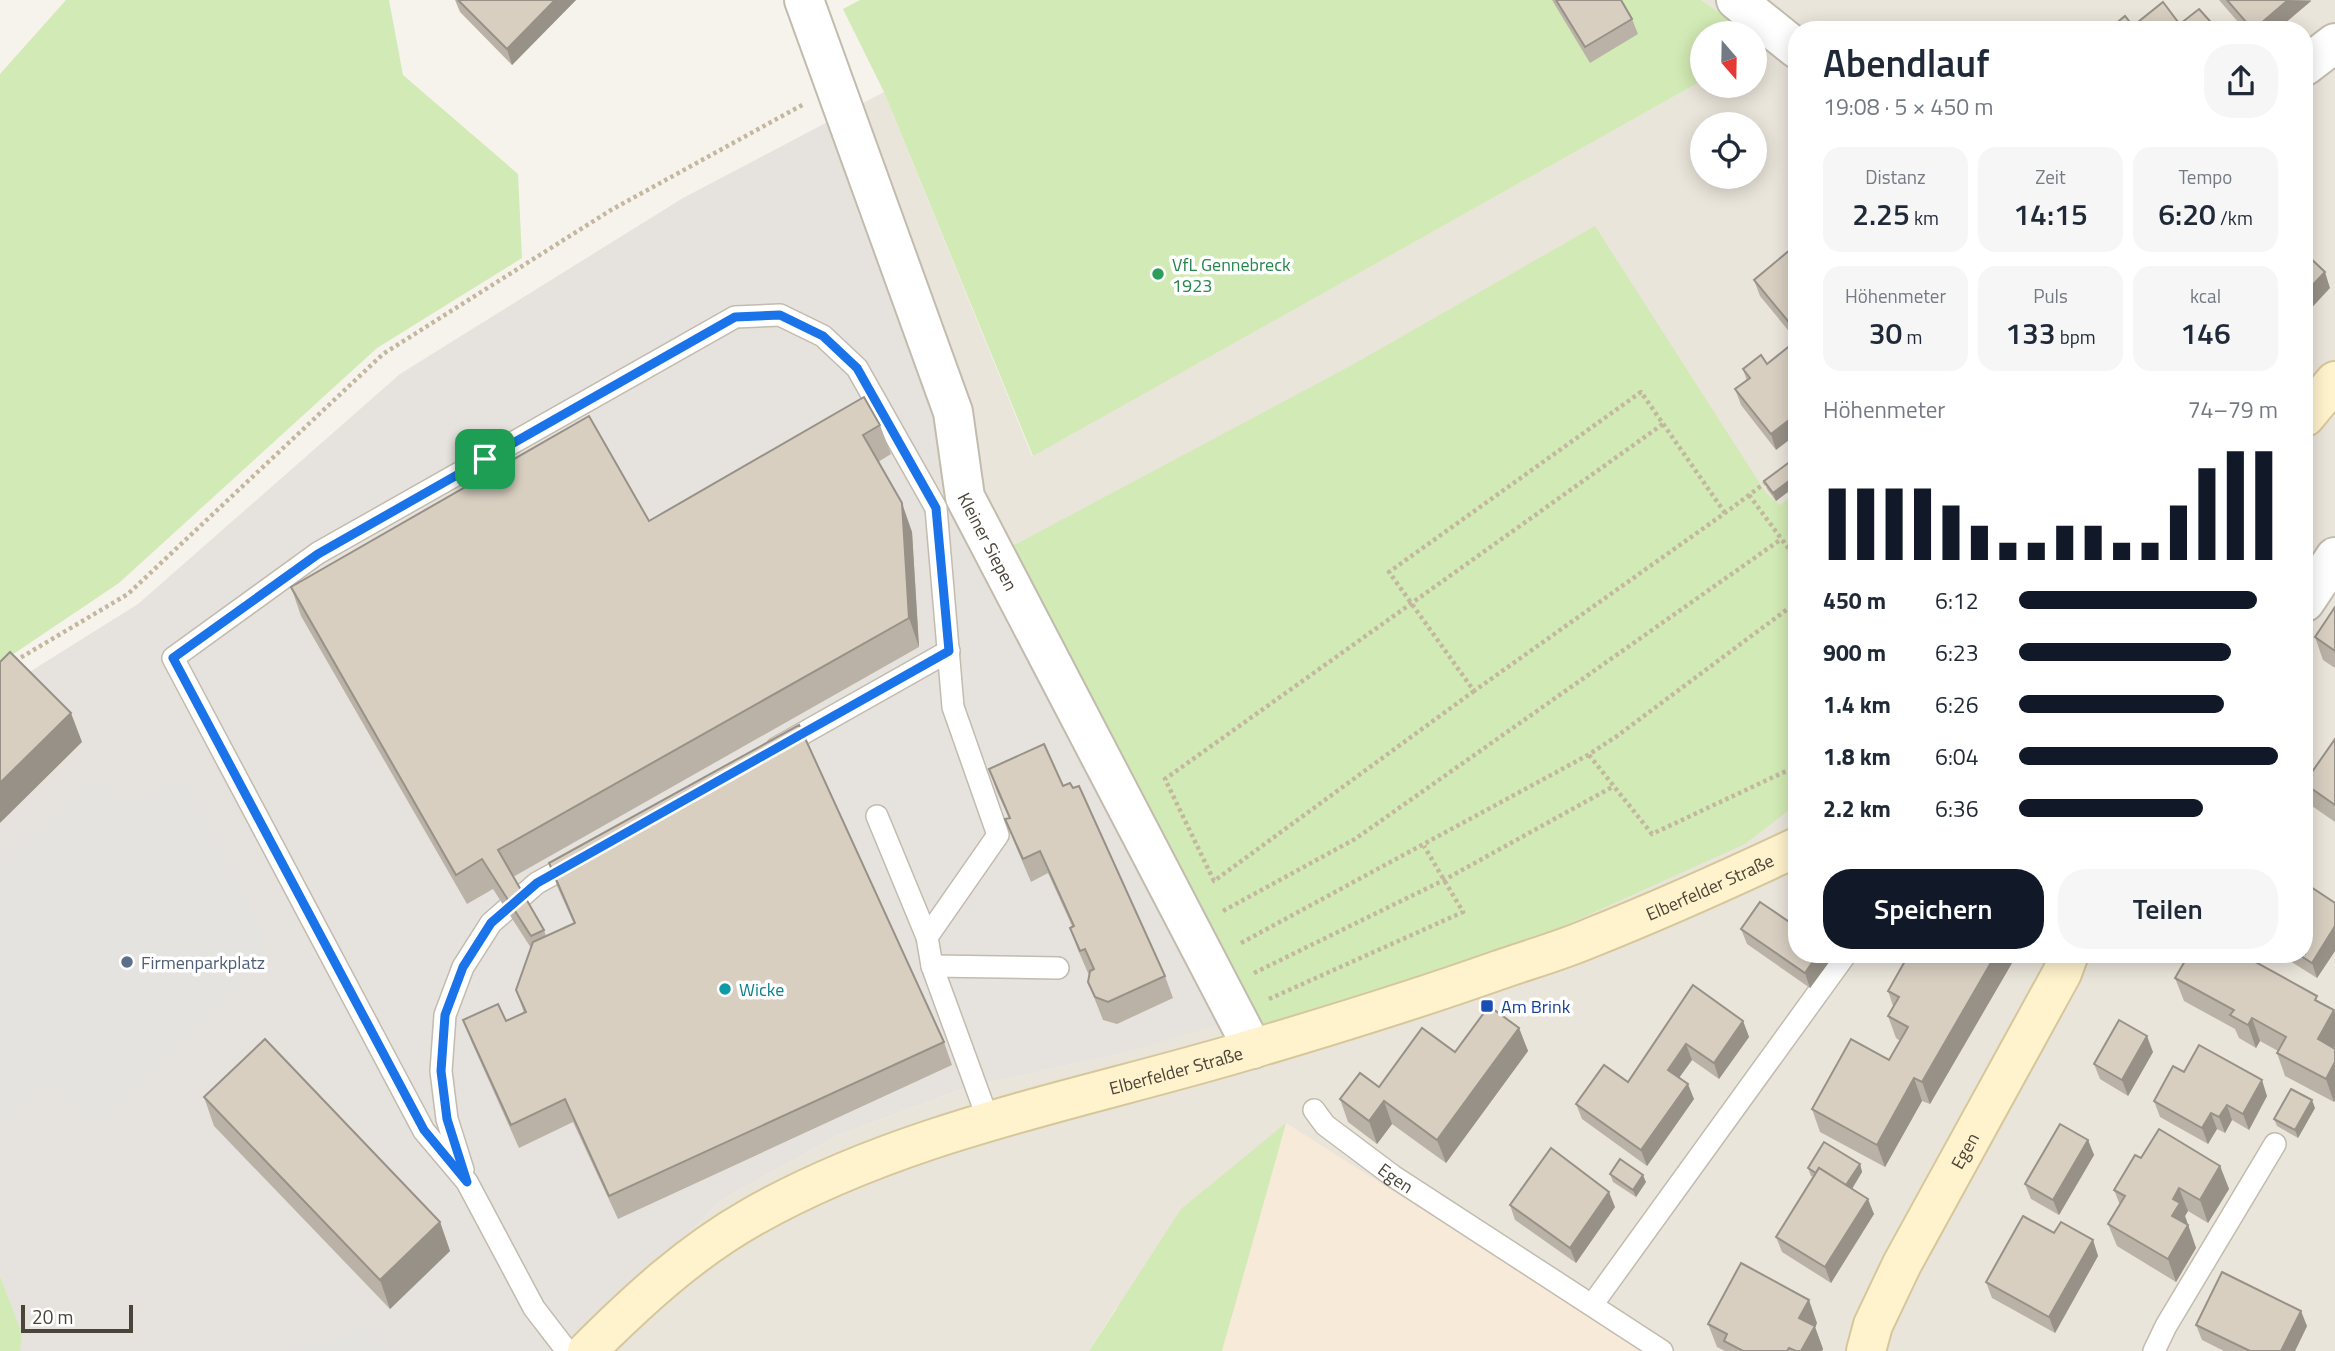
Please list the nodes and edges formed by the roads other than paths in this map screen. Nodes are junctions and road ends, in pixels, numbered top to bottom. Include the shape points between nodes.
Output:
1 (804, 0) edge
2 (1736, 0) edge
3 (1788, 42) edge
4 (2335, 43) edge
5 (2313, 60) edge
6 (2335, 381) edge
7 (2313, 407) edge
8 (2335, 557) edge
9 (2313, 590) edge
10 (949, 651) junction
11 (755, 760) edge
12 (877, 817) dead end
13 (598, 849) edge
14 (1788, 851) edge
15 (927, 937) junction
16 (1839, 963) edge
17 (2066, 963) edge
18 (932, 966) junction
19 (1058, 968) dead end
20 (1253, 1049) junction
21 (1314, 1110) dead end
22 (989, 1122) junction
23 (2275, 1144) dead end
24 (467, 1182) junction
25 (1592, 1305) junction
26 (568, 1351) edge
27 (587, 1351) edge
28 (1662, 1351) edge
29 (1866, 1351) edge
30 (2154, 1351) edge

1 - 20 street, Kleiner Siepen via 953,412 965,497
2 - 3 street
4 - 5 street
6 - 7 main road
8 - 9 street
10 - 11 lane
10 - 15 lane via 953,707 998,835
10 - 24 lane via 936,508 857,368 823,336 780,315 735,317 318,554 173,658 424,1130
12 - 15 lane
13 - 24 lane via 537,883 491,923 463,967 445,1015 441,1071 447,1119
14 - 20 main road, Elberfelder Straße via 1588,939
15 - 18 lane
16 - 25 lane
17 - 29 main road, Egen via 1902,1264
18 - 19 lane
18 - 22 lane
20 - 22 main road, Elberfelder Straße
21 - 25 lane, Egen via 1325,1125 1393,1176
22 - 27 main road, Elberfelder Straße via 860,1164 750,1218 665,1278
23 - 30 lane
24 - 26 lane via 534,1308
25 - 28 lane, Egen

